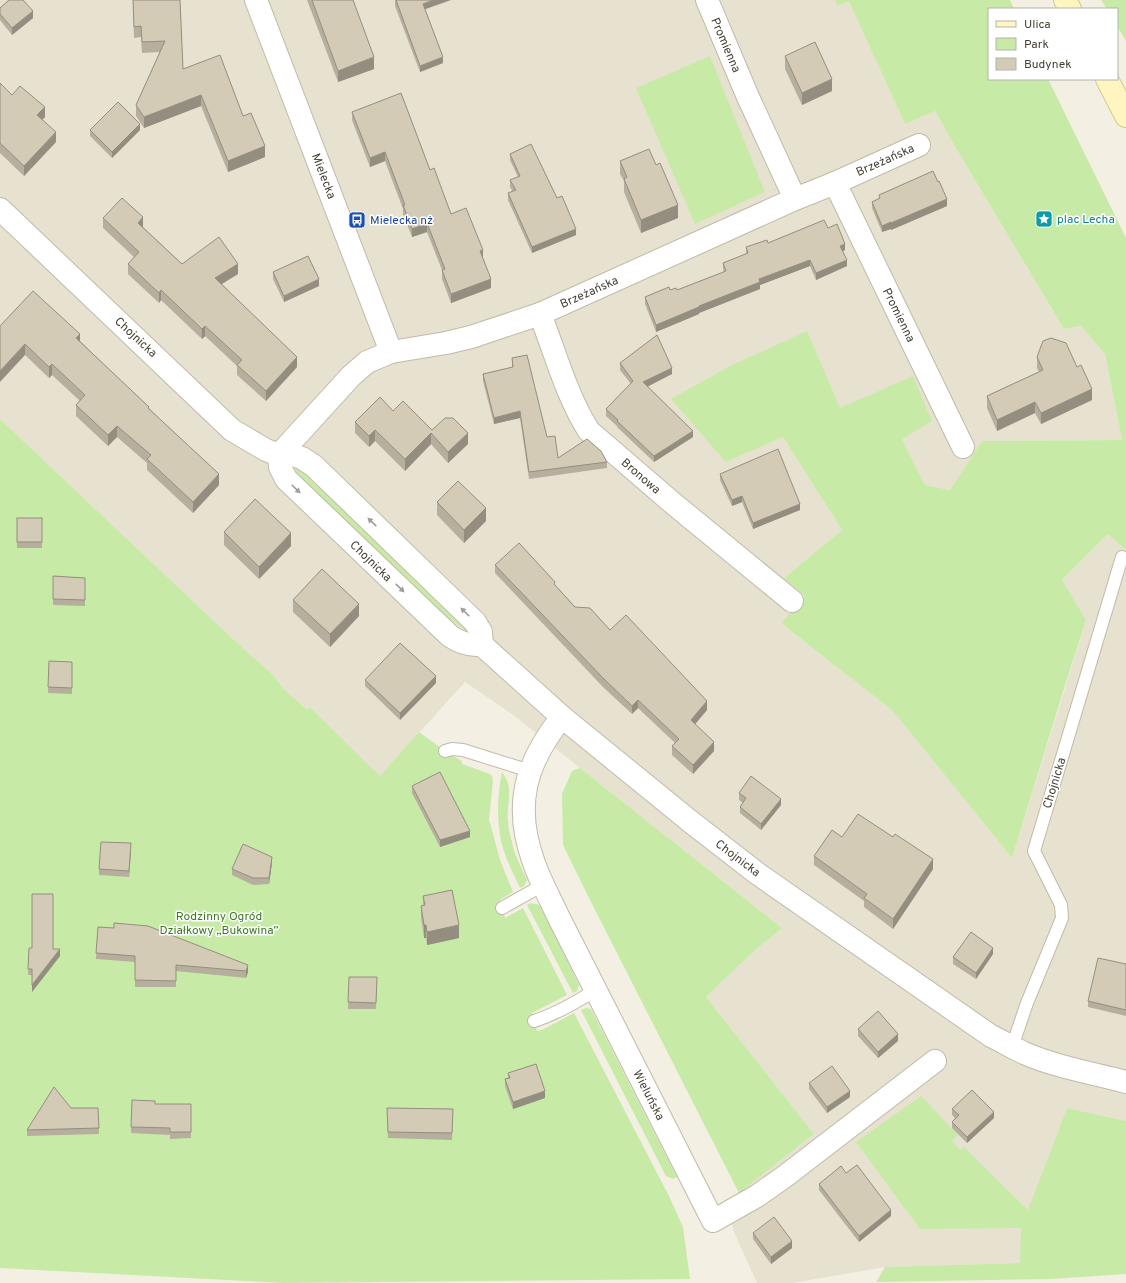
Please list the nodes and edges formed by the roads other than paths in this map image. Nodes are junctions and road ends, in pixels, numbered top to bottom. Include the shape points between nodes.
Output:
1 (241, 0) edge
2 (707, 0) edge
3 (259, 8) edge
4 (1108, 80) edge
5 (1111, 80) edge
6 (1126, 102) edge
7 (1126, 116) edge
8 (919, 145) dead end
9 (835, 183) junction
10 (794, 199) junction
11 (0, 209) edge
12 (540, 314) junction
13 (391, 352) junction
14 (963, 447) dead end
15 (279, 455) junction
16 (1122, 557) dead end
17 (792, 601) dead end
18 (482, 645) junction
19 (562, 717) junction
20 (445, 751) dead end
21 (530, 771) junction
22 (543, 885) junction
23 (502, 908) dead end
24 (596, 990) junction
25 (534, 1021) dead end
26 (1012, 1047) junction
27 (935, 1061) dead end
28 (1126, 1082) edge

1 - 3 street via 247,7
2 - 10 street, Promienna
3 - 13 street, Mielecka
4 - 7 main road
5 - 6 main road
8 - 9 street, Brzeżańska
9 - 10 street, Brzeżańska
9 - 14 street, Promienna
10 - 12 street, Brzeżańska
11 - 15 street, Chojnicka via 232,430 254,444
12 - 13 street, Brzeżańska via 471,337
12 - 17 street, Bronowa via 573,400 589,431
13 - 15 street, Brzeżańska via 367,362 351,376
15 -> 18 street, Chojnicka via 280,467 286,479 450,636 458,642
18 -> 15 street, Chojnicka via 481,632 476,622 314,466 302,458
16 - 26 lane, Chojnicka via 1034,851 1061,905 1062,918
18 - 19 street, Chojnicka
19 - 21 street, Wieluńska via 545,740
19 - 26 street, Chojnicka via 758,874 991,1036
20 - 21 lane via 463,750
21 - 22 street, Wieluńska via 524,801 525,828 530,854
22 - 23 lane
22 - 24 street, Wieluńska
24 - 25 lane via 575,1003
24 - 27 street, Wieluńska via 713,1221 784,1178
26 - 28 street, Chojnicka via 1058,1065

